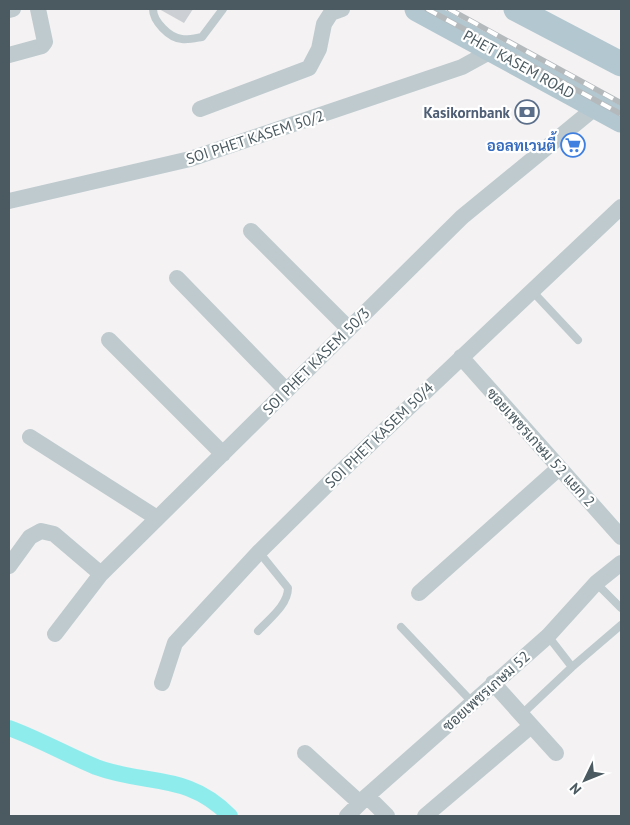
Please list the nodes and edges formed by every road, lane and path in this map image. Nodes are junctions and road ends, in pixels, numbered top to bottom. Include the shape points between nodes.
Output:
1 (13, 9) edge
2 (38, 9) edge
3 (152, 9) edge
4 (223, 9) edge
5 (342, 9) edge
6 (417, 9) edge
7 (9, 10) edge
8 (525, 10) edge
9 (493, 50) junction
10 (9, 55) edge
11 (621, 64) edge
12 (596, 107) junction
13 (200, 109) dead end
14 (621, 120) edge
15 (9, 201) edge
16 (621, 207) edge
17 (251, 231) dead end
18 (177, 278) dead end
19 (533, 292) junction
20 (348, 328) junction
21 (109, 340) dead end
22 (578, 340) dead end
23 (461, 357) junction
24 (286, 390) junction
25 (30, 437) dead end
26 (222, 454) junction
27 (558, 468) junction
28 (157, 518) junction
29 (621, 537) edge
30 (259, 552) junction
31 (621, 563) edge
32 (9, 566) edge
33 (101, 574) junction
34 (596, 583) junction
35 (419, 593) dead end
36 (621, 608) edge
37 (621, 625) edge
38 (401, 627) dead end
39 (258, 631) dead end
40 (55, 634) dead end
41 (548, 636) junction
42 (572, 667) junction
43 (162, 683) dead end
44 (494, 683) junction
45 (472, 702) junction
46 (526, 721) junction
47 (305, 753) dead end
48 (556, 753) dead end
49 (363, 799) junction
50 (347, 816) edge
51 (387, 816) edge
52 (425, 816) edge

1 - 7 street
2 - 10 street via 45,42 42,46
3 - 4 lane via 166,32 181,40 202,37
5 - 13 street via 331,13 324,24 319,49 309,68
6 - 9 main road, PHET KASEM ROAD
8 - 11 main road
9 - 12 main road, PHET KASEM ROAD
9 - 15 street, SOI PHET KASEM 50/2 via 462,67 190,159
12 - 14 main road, PHET KASEM ROAD
12 - 20 street, SOI PHET KASEM 50/3 via 462,217
16 - 19 street, SOI PHET KASEM 50/4
17 - 20 street
18 - 24 street
19 - 22 lane
19 - 23 street, SOI PHET KASEM 50/4
20 - 24 street, SOI PHET KASEM 50/3
21 - 26 street
23 - 27 street, ซอยเพชรเกษม 52 แยก 2
23 - 30 street, SOI PHET KASEM 50/4
24 - 26 street, SOI PHET KASEM 50/3
25 - 28 street
26 - 28 street, SOI PHET KASEM 50/3
27 - 29 street, ซอยเพชรเกษม 52 แยก 2
27 - 35 street
28 - 33 street, SOI PHET KASEM 50/3
30 - 39 lane via 288,588 288,595
30 - 43 street, SOI PHET KASEM 50/4 via 175,643
31 - 34 street, ซอยเพชรเกษม 52
32 - 33 street via 30,537 41,532 54,534
33 - 40 street, SOI PHET KASEM 50/3
34 - 36 lane
34 - 41 street, ซอยเพชรเกษม 52
37 - 42 lane
38 - 45 lane
41 - 42 lane
41 - 44 street, ซอยเพชรเกษม 52
42 - 46 lane
44 - 45 street, ซอยเพชรเกษม 52
44 - 46 street
45 - 49 street, ซอยเพชรเกษม 52
46 - 48 street
46 - 52 street
47 - 49 street
49 - 50 street, ซอยเพชรเกษม 52
49 - 51 street

